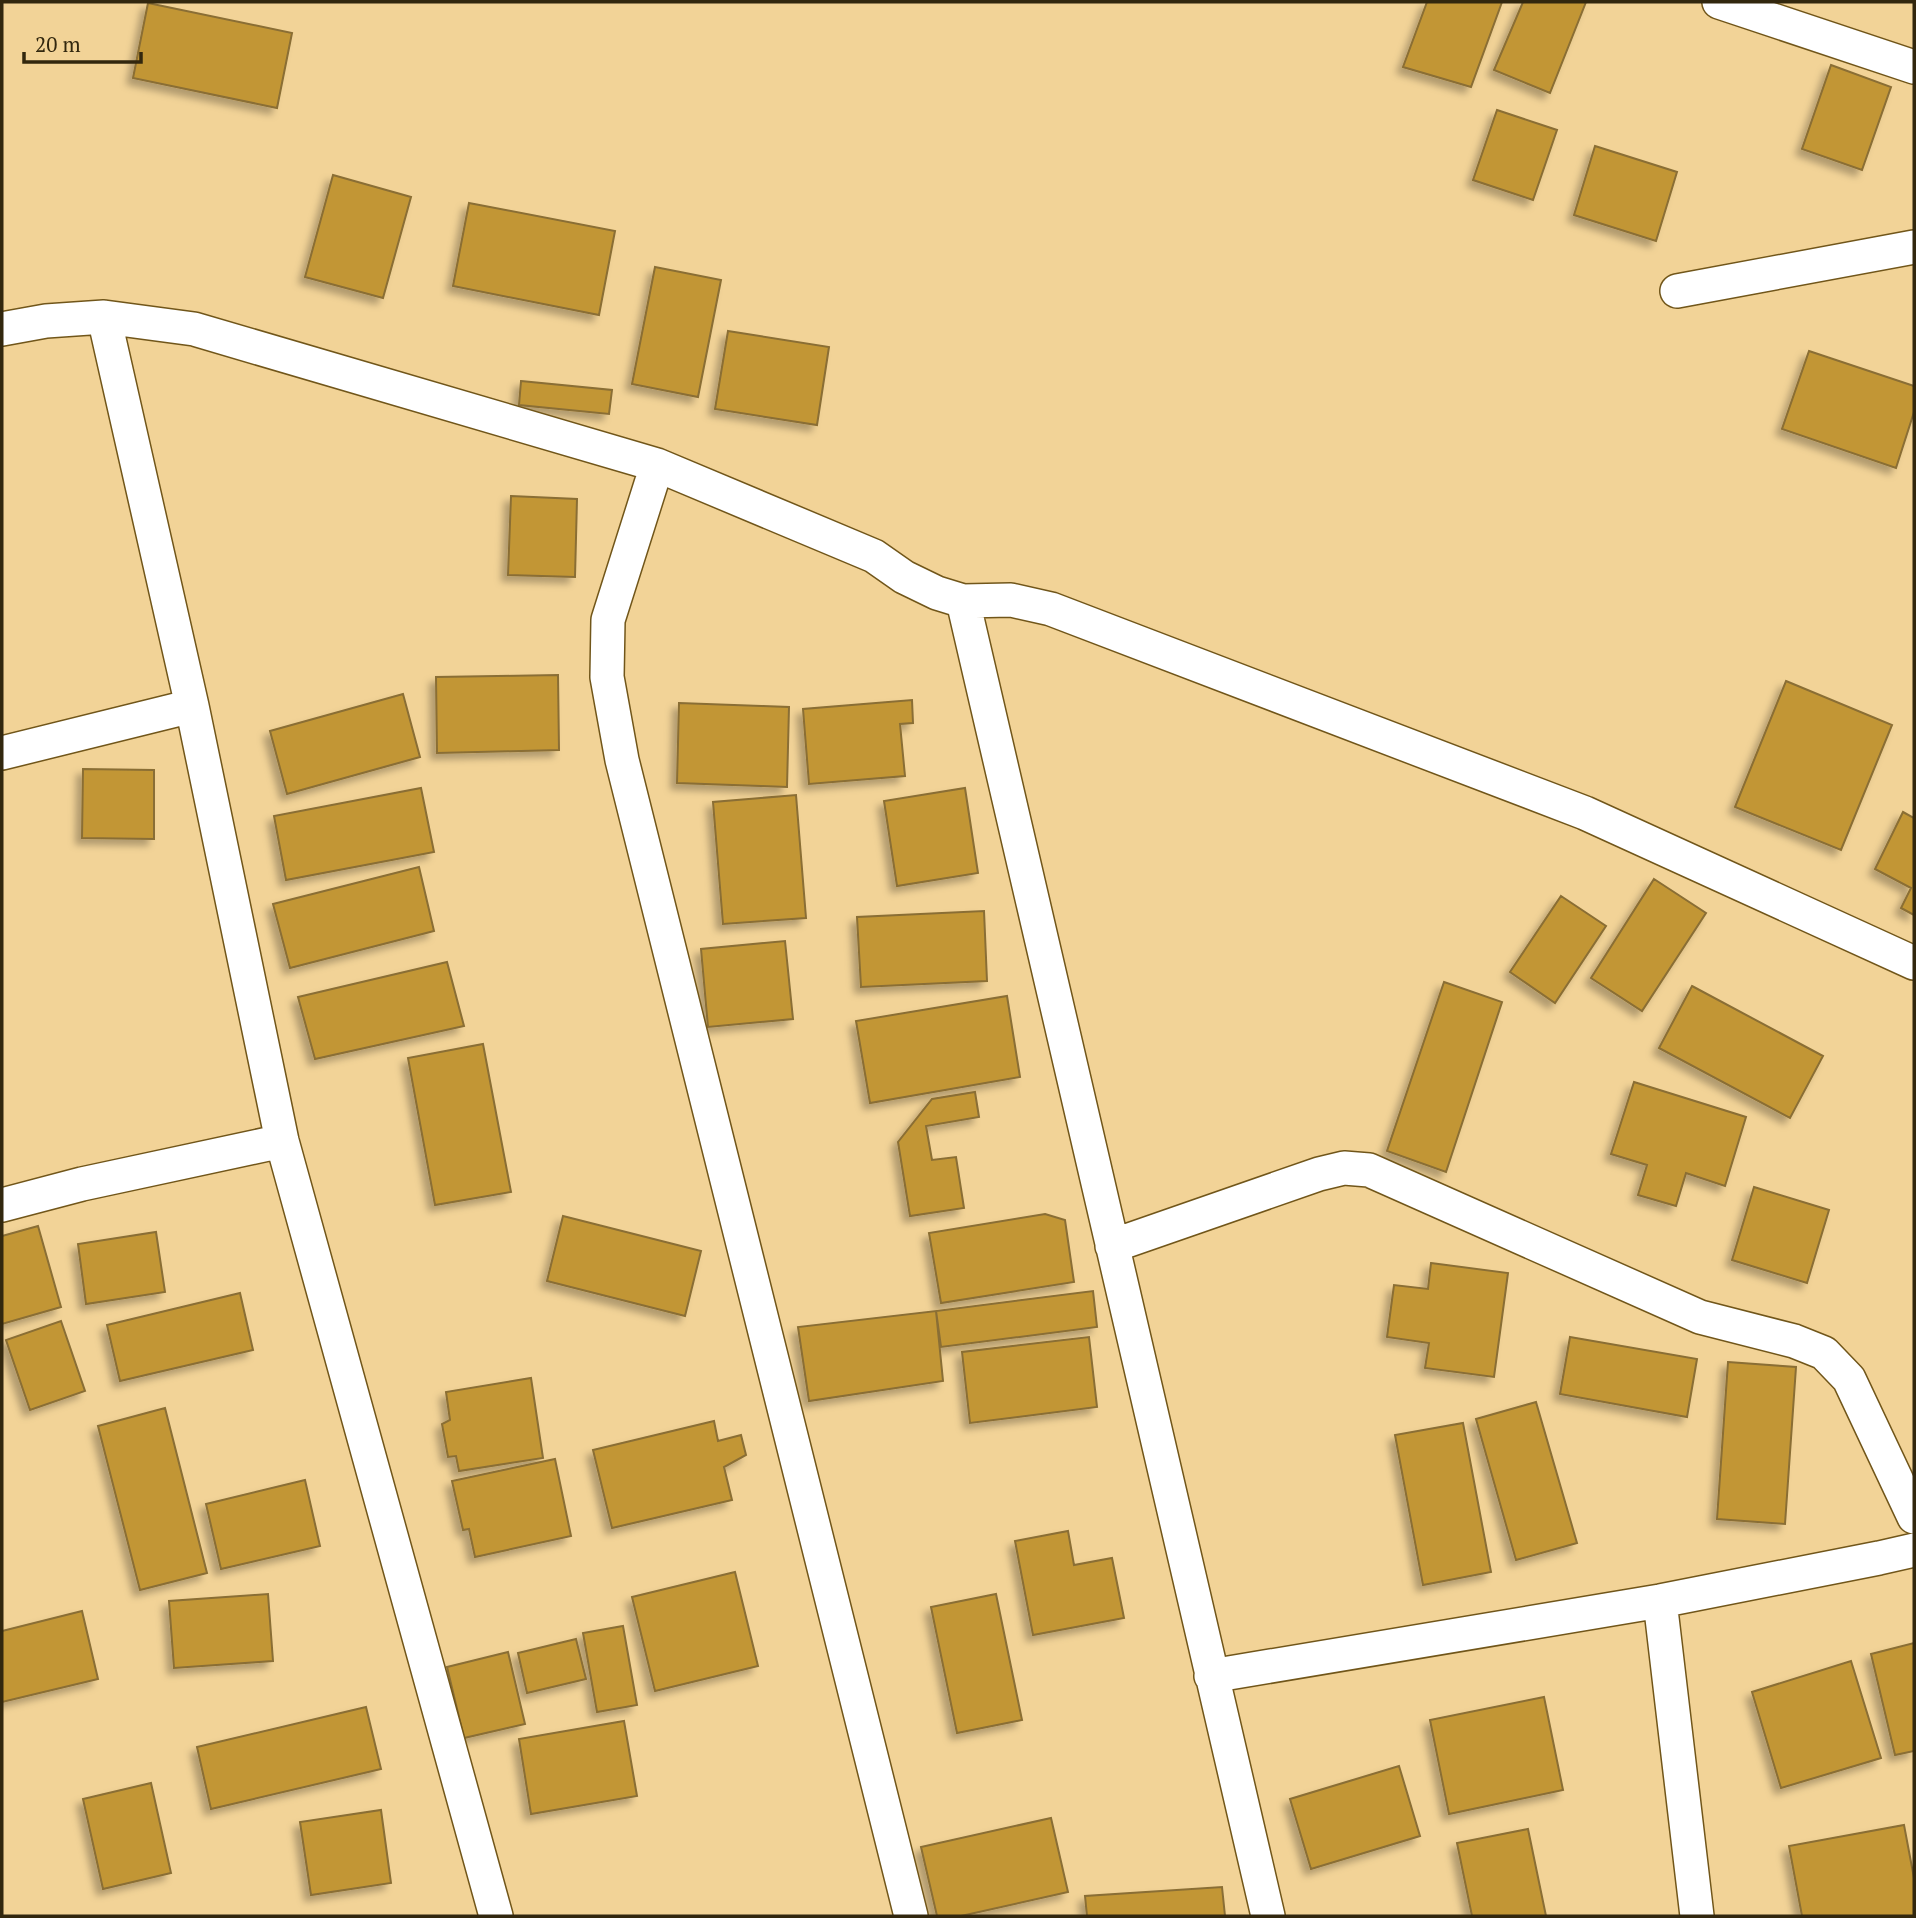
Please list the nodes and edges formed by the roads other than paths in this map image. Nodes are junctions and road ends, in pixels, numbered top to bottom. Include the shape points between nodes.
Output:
1 (1719, 2) edge
2 (1914, 67) edge
3 (1914, 247) edge
4 (1677, 291) dead end
5 (104, 317) junction
6 (2, 329) edge
7 (657, 465) junction
8 (963, 601) junction
9 (192, 706) junction
10 (2, 753) edge
11 (1914, 963) edge
12 (282, 1142) junction
13 (2, 1205) edge
14 (1112, 1246) junction
15 (1914, 1517) edge
16 (1914, 1549) edge
17 (1880, 1558) junction
18 (1914, 1570) edge
19 (1660, 1601) junction
20 (1211, 1676) junction
21 (496, 1916) edge
22 (911, 1916) edge
23 (1268, 1916) edge
24 (1697, 1916) edge

1 - 2 street
3 - 4 street
5 - 6 street
5 - 7 street via 194,329
5 - 9 street
7 - 8 street via 874,556 904,577
7 - 22 street via 608,620 607,677 622,760
8 - 11 street via 1010,600 1051,608 1585,813
8 - 14 street
9 - 10 street
9 - 12 street
12 - 13 street
12 - 21 street
14 - 15 street via 1319,1174 1344,1168 1369,1170 1700,1317 1824,1353 1849,1379
14 - 20 street
16 - 17 street
17 - 18 street
17 - 19 street
19 - 20 street
19 - 24 street
20 - 23 street

